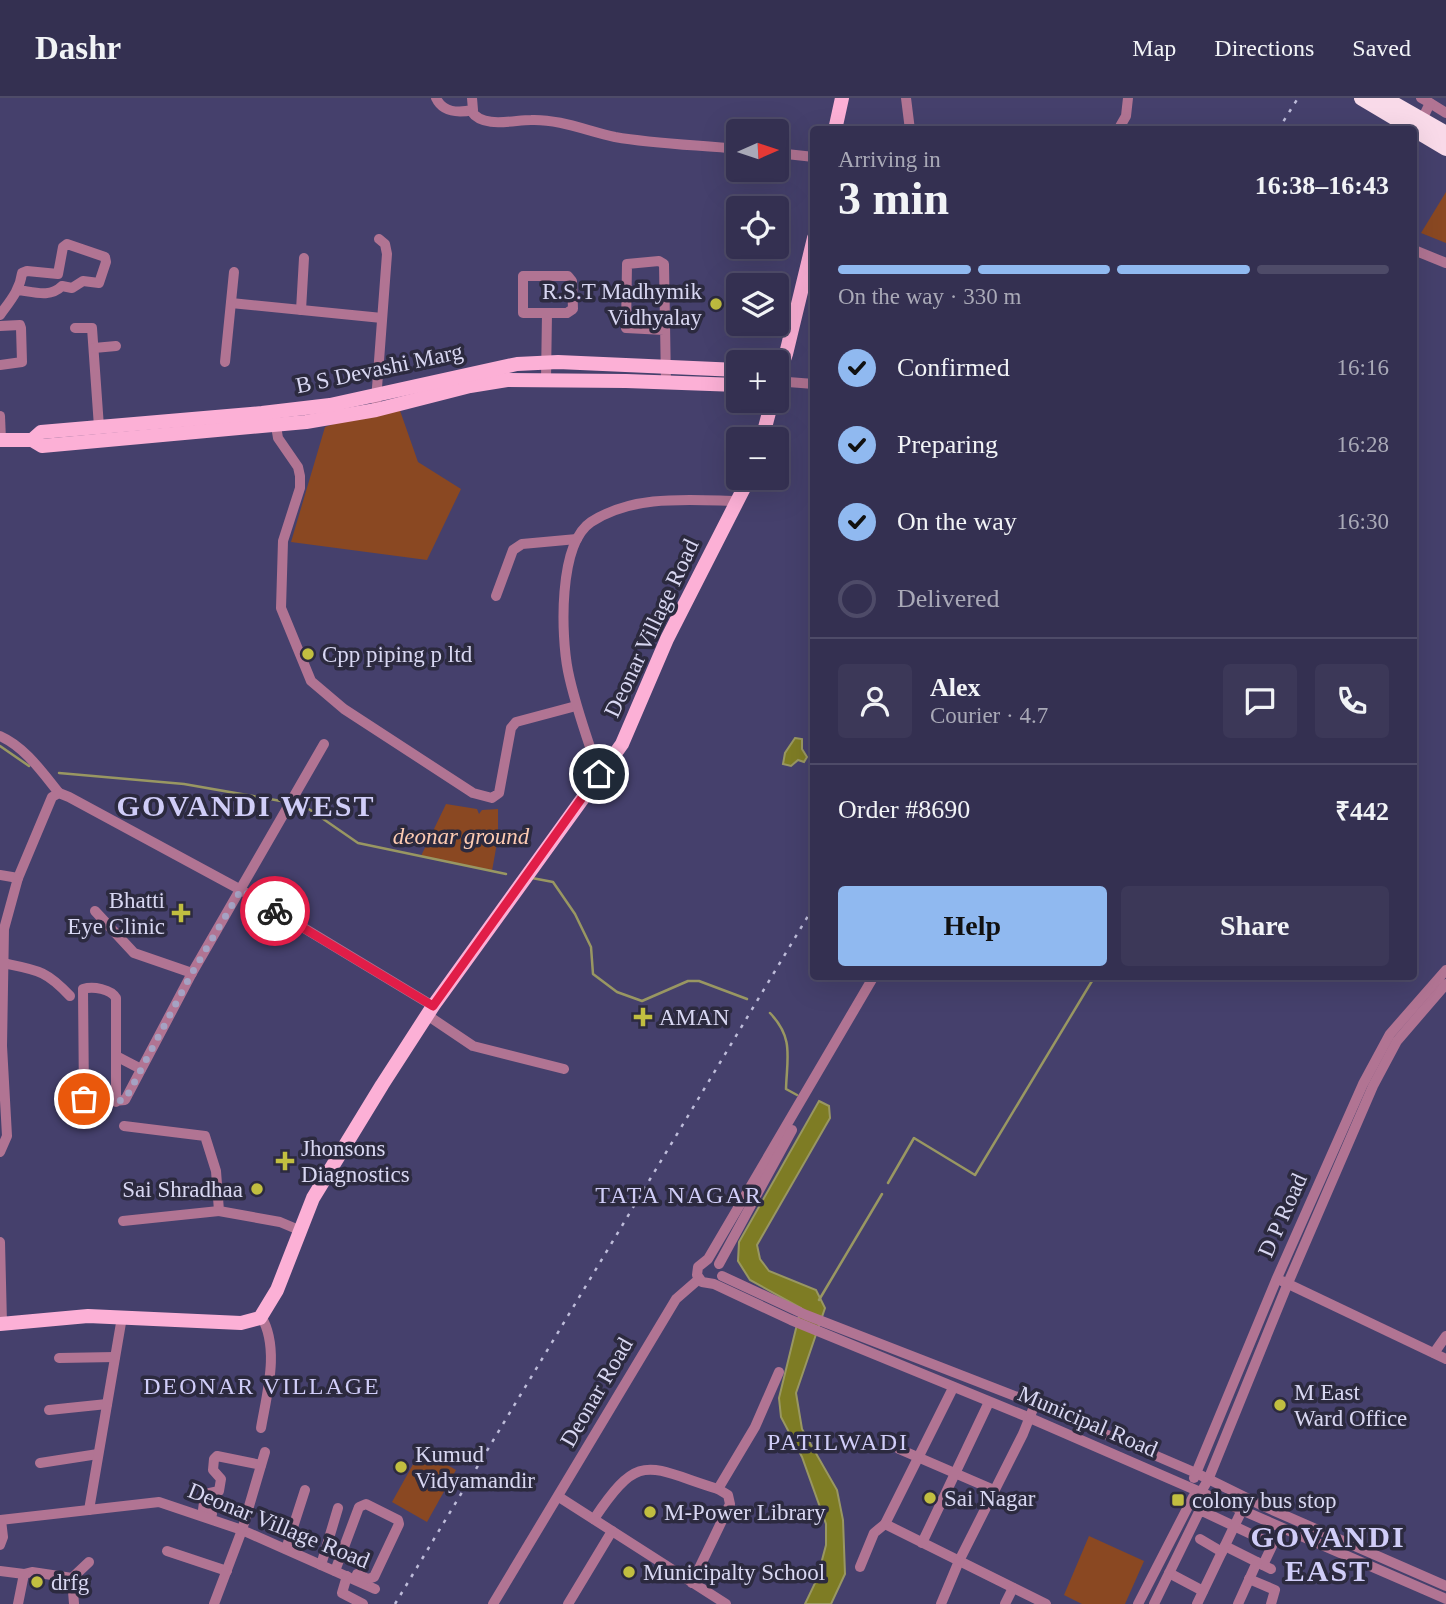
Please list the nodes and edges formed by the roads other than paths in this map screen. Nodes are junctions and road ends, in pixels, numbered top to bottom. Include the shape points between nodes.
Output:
1 (436, 98) edge
2 (472, 98) edge
3 (842, 98) edge
4 (906, 98) edge
5 (1128, 98) edge
6 (1362, 98) edge
7 (1383, 98) edge
8 (1426, 101) edge
9 (471, 111) junction
10 (1446, 113) edge
11 (836, 126) edge
12 (909, 126) edge
13 (1120, 126) edge
14 (1409, 126) edge
15 (1417, 127) edge
16 (1417, 131) edge
17 (1446, 134) edge
18 (726, 148) edge
19 (1446, 148) edge
20 (789, 154) edge
21 (810, 157) edge
22 (379, 239) dead end
23 (1417, 251) edge
24 (810, 255) edge
25 (304, 258) dead end
26 (1446, 263) edge
27 (234, 272) dead end
28 (18, 290) junction
29 (231, 303) junction
30 (301, 310) junction
31 (547, 313) junction
32 (0, 315) edge
33 (382, 318) junction
34 (0, 326) edge
35 (75, 328) dead end
36 (664, 330) junction
37 (117, 346) dead end
38 (94, 348) junction
39 (787, 350) edge
40 (225, 362) dead end
41 (547, 363) junction
42 (0, 365) edge
43 (665, 367) junction
44 (726, 370) edge
45 (546, 379) junction
46 (789, 381) edge
47 (666, 383) junction
48 (810, 384) edge
49 (726, 385) edge
50 (377, 393) junction
51 (376, 410) junction
52 (0, 416) edge
53 (275, 419) junction
54 (99, 427) junction
55 (1, 440) edge
56 (32, 440) junction
57 (743, 490) edge
58 (738, 501) junction
59 (577, 539) junction
60 (496, 596) dead end
61 (576, 706) junction
62 (0, 736) edge
63 (324, 744) dead end
64 (599, 774) junction
65 (59, 793) junction
66 (0, 875) edge
67 (18, 878) junction
68 (241, 890) junction
69 (95, 911) dead end
70 (3, 963) junction
71 (1446, 970) edge
72 (192, 973) junction
73 (872, 980) edge
74 (878, 980) edge
75 (1446, 984) edge
76 (70, 996) dead end
77 (430, 1011) junction
78 (1403, 1026) junction
79 (116, 1056) junction
80 (141, 1069) junction
81 (564, 1069) dead end
82 (822, 1070) junction
83 (116, 1102) junction
84 (124, 1126) dead end
85 (0, 1152) edge
86 (219, 1210) junction
87 (124, 1222) dead end
88 (299, 1230) junction
89 (730, 1233) junction
90 (0, 1242) edge
91 (708, 1259) junction
92 (719, 1264) junction
93 (722, 1276) junction
94 (699, 1279) junction
95 (1282, 1281) junction
96 (713, 1284) junction
97 (792, 1314) junction
98 (261, 1316) junction
99 (122, 1317) junction
100 (1, 1323) edge
101 (824, 1328) junction
102 (1446, 1336) edge
103 (1434, 1353) junction
104 (115, 1357) junction
105 (59, 1358) dead end
106 (1446, 1359) edge
107 (779, 1372) dead end
108 (953, 1388) junction
109 (989, 1402) junction
110 (107, 1404) junction
111 (1035, 1404) junction
112 (49, 1410) dead end
113 (1030, 1418) junction
114 (261, 1428) dead end
115 (899, 1449) dead end
116 (265, 1452) dead end
117 (98, 1454) junction
118 (917, 1457) junction
119 (40, 1463) dead end
120 (261, 1465) junction
121 (956, 1472) junction
122 (1196, 1473) junction
123 (1208, 1480) junction
124 (718, 1489) junction
125 (305, 1490) dead end
126 (994, 1490) junction
127 (1195, 1492) junction
128 (559, 1497) junction
129 (338, 1508) dead end
130 (89, 1510) junction
131 (1242, 1510) junction
132 (229, 1519) dead end
133 (0, 1520) edge
134 (594, 1520) junction
135 (885, 1524) junction
136 (1234, 1526) junction
137 (242, 1530) junction
138 (612, 1531) junction
139 (1200, 1539) dead end
140 (922, 1543) junction
141 (0, 1545) edge
142 (286, 1549) junction
143 (1224, 1549) junction
144 (167, 1551) dead end
145 (959, 1561) junction
146 (89, 1562) dead end
147 (321, 1565) junction
148 (1264, 1565) junction
149 (860, 1567) dead end
150 (336, 1568) junction
151 (227, 1570) junction
152 (0, 1571) edge
153 (1169, 1573) junction
154 (24, 1574) junction
155 (347, 1576) junction
156 (72, 1578) junction
157 (1249, 1579) junction
158 (692, 1583) junction
159 (1446, 1586) edge
160 (1013, 1588) junction
161 (375, 1589) dead end
162 (1203, 1591) junction
163 (1446, 1599) edge
164 (18, 1604) edge
165 (74, 1604) edge
166 (215, 1604) edge
167 (363, 1604) edge
168 (493, 1604) edge
169 (568, 1604) edge
170 (726, 1604) edge
171 (942, 1604) edge
172 (1005, 1604) edge
173 (1046, 1604) edge
174 (1138, 1604) edge
175 (1154, 1604) edge
176 (1197, 1604) edge
177 (1238, 1604) edge
178 (1271, 1604) edge

1 - 9 street via 442,107 457,114
2 - 9 street
3 - 11 main road
4 - 12 street
5 - 13 street
6 - 14 highway, bridge
7 - 17 highway, bridge
8 - 10 street
8 - 15 street
9 - 18 street via 475,117 491,121 544,119 617,137
16 - 19 highway, bridge
20 - 21 street
22 - 33 street via 387,254
23 - 26 street
24 - 39 main road
25 - 30 street
27 - 29 street
28 - 28 street via 22,273 58,274 67,244 105,257 99,283 83,281 49,294
28 - 32 street
29 - 30 street
29 - 40 street
30 - 33 street
31 - 31 street via 573,309 570,277 523,276 523,313
31 - 41 street
33 - 50 street
34 - 42 street via 20,326 22,362
35 - 38 street via 92,328
36 - 36 street via 664,264 627,264 626,328
36 - 43 street
37 - 38 street
38 - 54 street
41 - 43 main road, B S Devashi Marg
41 - 45 street
41 - 50 main road, B S Devashi Marg via 517,364
43 - 44 main road, B S Devashi Marg
43 - 47 street
45 - 47 main road, B S Devashi Marg
45 - 51 main road, B S Devashi Marg via 470,386
46 - 48 street
47 - 49 main road, B S Devashi Marg
50 - 51 street
50 - 53 main road, B S Devashi Marg
51 - 53 main road, B S Devashi Marg
52 - 55 street
53 - 54 main road, B S Devashi Marg
53 - 56 main road, B S Devashi Marg via 42,446
53 - 61 street via 278,438 300,476 284,541 281,608 311,681 344,709 473,793 492,798 499,793 516,722
54 - 56 main road, B S Devashi Marg via 41,432
55 - 56 main road, B S Devashi Marg
57 - 58 main road, Deonar Village Road
58 - 59 street via 663,500 618,510 590,523
58 - 64 main road, Deonar Village Road via 667,639 622,744
59 - 60 street via 522,544 513,550
59 - 61 street via 563,611 567,668
61 - 64 street
62 - 65 street via 13,742
63 - 68 street
64 - 77 main road, Deonar Village Road
65 - 67 street via 52,797
65 - 68 street
66 - 67 street
67 - 70 street via 4,929
68 - 72 street
68 - 77 street
69 - 72 street via 134,953
70 - 76 street via 52,977
70 - 85 street via 7,1136
71 - 78 street, D P Road
72 - 80 street
73 - 82 street
74 - 82 street
75 - 78 street, D P Road
77 - 81 street via 473,1046
77 - 88 main road, Deonar Village Road via 313,1198
78 - 95 street, D P Road via 1390,1034
79 - 80 street
79 - 83 street
79 - 83 street via 116,998 110,992 83,989 84,1099 89,1103
80 - 83 street via 125,1100
82 - 89 street
84 - 86 street via 205,1136 216,1171
86 - 87 street
86 - 88 street
88 - 98 main road, Deonar Village Road via 277,1290
89 - 91 street
89 - 92 street
90 - 100 street
91 - 92 street
91 - 94 street via 698,1267
92 - 93 street
93 - 96 street
93 - 97 street, Municipal Road
94 - 96 street
94 - 128 street, Deonar Road via 676,1299
95 - 103 street
95 - 122 street, D P Road
95 - 123 street, D P Road
96 - 97 street, Municipal Road
97 - 101 street, Municipal Road
98 - 99 main road via 241,1323
98 - 114 street via 269,1328 271,1348
99 - 100 main road
99 - 104 street
101 - 108 street, Municipal Road
101 - 111 street, Municipal Road
102 - 103 street
103 - 106 street
104 - 105 street
104 - 110 street
107 - 124 street via 755,1427
108 - 109 street, Municipal Road
108 - 118 street
109 - 113 street, Municipal Road
109 - 121 street
110 - 112 street
110 - 117 street
111 - 113 street
111 - 122 street, Municipal Road
113 - 126 street
113 - 127 street, Municipal Road
115 - 118 street
116 - 120 street
117 - 119 street
117 - 130 street
118 - 121 street
118 - 135 street
120 - 132 street via 214,1459 213,1470 221,1479 219,1491 205,1494 203,1510
120 - 137 street
121 - 126 street
121 - 140 street
122 - 123 street, Municipal Road
122 - 127 street, D P Road
123 - 127 street, D P Road
123 - 159 street, Municipal Road
124 - 134 street via 652,1468 639,1470 619,1484
124 - 158 street via 728,1495 730,1504
125 - 142 street
126 - 145 street
127 - 131 street, Municipal Road
127 - 174 street, D P Road
128 - 134 street
128 - 168 street, Deonar Road
129 - 147 street
130 - 133 street, Deonar Village Road
130 - 137 street, Deonar Village Road via 159,1502
131 - 136 street
131 - 163 street, Municipal Road
133 - 141 street
134 - 138 street
135 - 140 street
135 - 149 street via 874,1533
136 - 143 street
136 - 148 street via 1270,1543
136 - 153 street via 1202,1511
137 - 142 street, Deonar Village Road
137 - 151 street
138 - 158 street
138 - 169 street
139 - 143 street
140 - 145 street
142 - 147 street, Deonar Village Road
143 - 148 street
143 - 162 street
144 - 151 street
145 - 160 street
145 - 171 street
146 - 156 street
147 - 150 street, Deonar Village Road
148 - 157 street
150 - 150 street via 359,1507 366,1504 398,1520 374,1577
150 - 155 street, Deonar Village Road
151 - 166 street
152 - 154 street
153 - 162 street
153 - 175 street
154 - 156 street
154 - 164 street
155 - 161 street, Deonar Village Road
155 - 167 street via 342,1593
156 - 165 street
157 - 177 street
157 - 178 street via 1275,1590
158 - 170 street
160 - 172 street
160 - 173 street
162 - 176 street

